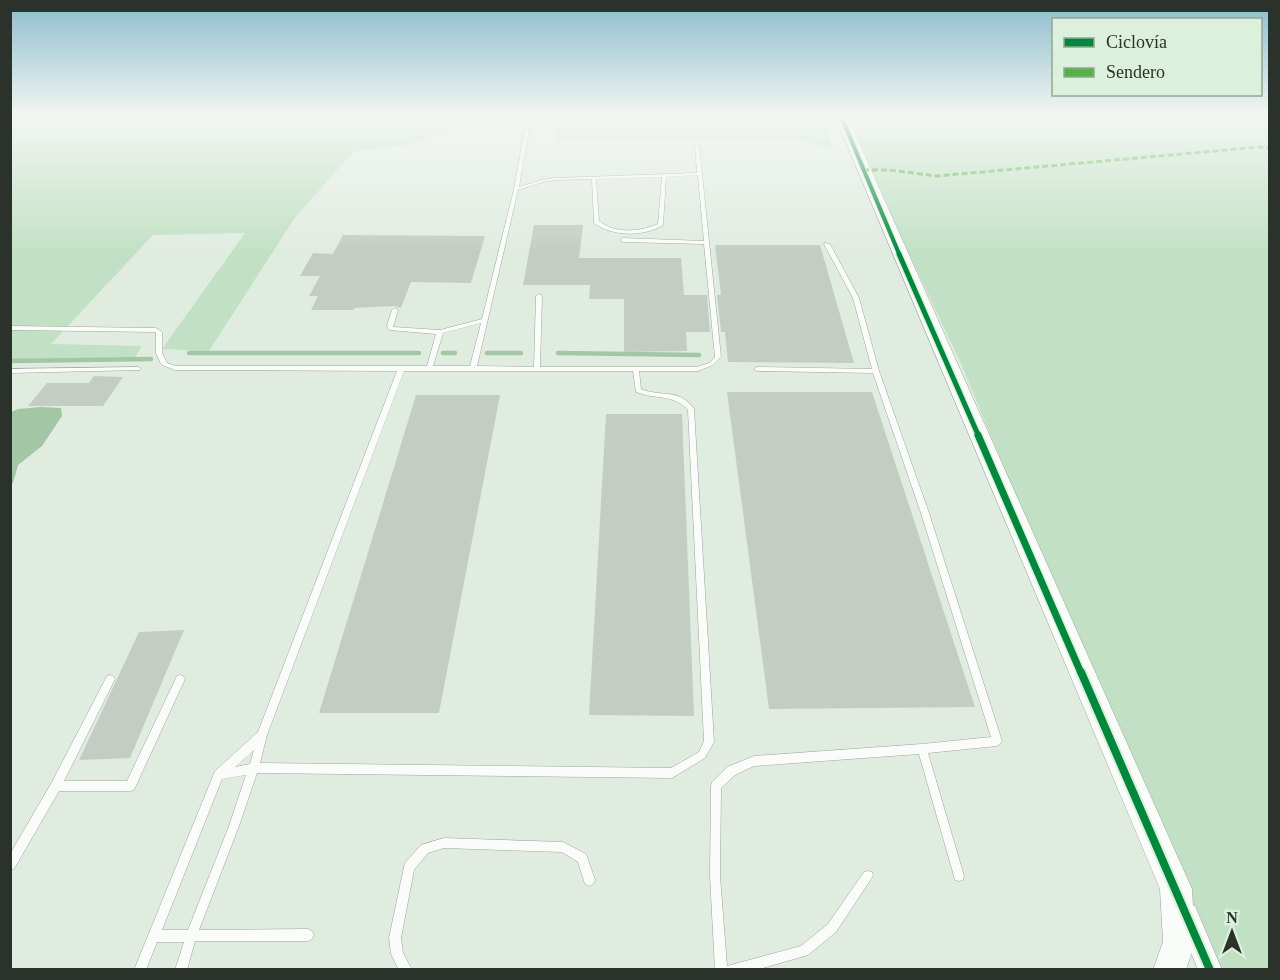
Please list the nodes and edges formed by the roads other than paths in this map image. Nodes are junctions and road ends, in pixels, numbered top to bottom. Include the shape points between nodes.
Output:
1 (521, 162) edge
2 (699, 162) edge
3 (860, 162) edge
4 (700, 174) junction
5 (664, 175) junction
6 (594, 178) junction
7 (516, 189) junction
8 (623, 240) dead end
9 (707, 243) junction
10 (826, 244) dead end
11 (540, 296) dead end
12 (395, 310) dead end
13 (483, 321) junction
14 (10, 328) edge
15 (440, 332) junction
16 (138, 369) dead end
17 (401, 369) junction
18 (429, 369) junction
19 (472, 369) junction
20 (537, 369) junction
21 (636, 369) junction
22 (757, 369) dead end
23 (10, 371) edge
24 (876, 371) junction
25 (180, 679) dead end
26 (110, 680) dead end
27 (262, 735) junction
28 (922, 749) junction
29 (255, 768) junction
30 (219, 775) junction
31 (56, 786) junction
32 (10, 865) edge
33 (868, 876) dead end
34 (959, 876) dead end
35 (589, 880) dead end
36 (1176, 889) junction
37 (308, 935) dead end
38 (153, 936) junction
39 (189, 937) junction
40 (140, 969) edge
41 (181, 969) edge
42 (406, 969) edge
43 (721, 969) edge
44 (731, 969) edge
45 (1169, 969) edge
46 (1210, 969) edge

1 - 7 lane
2 - 4 lane
3 - 36 street
4 - 5 lane
4 - 9 lane
5 - 6 lane
5 - 6 lane via 660,225 646,230 608,230 596,222
6 - 7 lane via 542,181
7 - 13 lane
8 - 9 lane
9 - 21 lane via 718,357 699,369
10 - 24 lane via 856,298
11 - 20 lane
12 - 15 lane via 391,329
13 - 15 lane
13 - 19 lane
14 - 17 lane via 156,330 164,364 175,368
15 - 18 lane
16 - 23 lane
17 - 18 lane
17 - 27 lane
18 - 19 lane
19 - 20 lane
20 - 21 lane
21 - 29 lane via 638,390 674,396 685,400 691,409 709,742 702,755 672,773
22 - 24 lane
24 - 28 lane via 997,741
25 - 31 lane via 130,786
26 - 31 lane
27 - 29 lane
27 - 30 lane
28 - 34 lane
28 - 43 lane via 754,762 731,771 716,786
29 - 30 lane
29 - 39 lane
30 - 38 lane
31 - 32 lane
33 - 44 lane via 832,928 804,951
35 - 42 lane via 582,858 563,847 444,843 425,849 409,867 395,938 397,954
36 - 45 street via 1179,942
36 - 46 street
37 - 39 lane
38 - 39 lane
38 - 40 lane
39 - 41 lane

